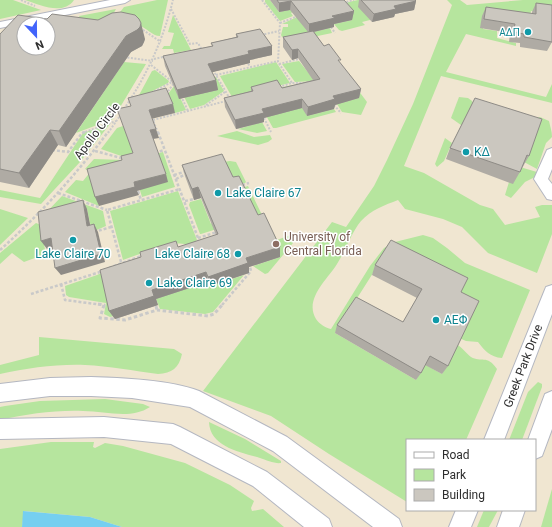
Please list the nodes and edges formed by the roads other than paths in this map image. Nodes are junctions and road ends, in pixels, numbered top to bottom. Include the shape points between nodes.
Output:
1 (125, 0) edge
2 (89, 4) edge
3 (0, 25) edge
4 (552, 153) edge
5 (552, 195) edge
6 (552, 292) edge
7 (0, 393) edge
8 (552, 401) edge
9 (0, 429) edge
10 (494, 439) edge
11 (536, 446) edge
12 (467, 511) edge
13 (514, 511) edge
14 (321, 527) edge
15 (391, 527) edge
16 (460, 527) edge
17 (508, 527) edge

1 - 2 street
2 - 3 street
4 - 5 street via 541,179
6 - 10 street, Greek Park Drive
7 - 15 street via 58,386 102,386 192,398 280,444
8 - 11 street
9 - 14 street via 104,426 173,434 260,479
12 - 16 street
13 - 17 street

